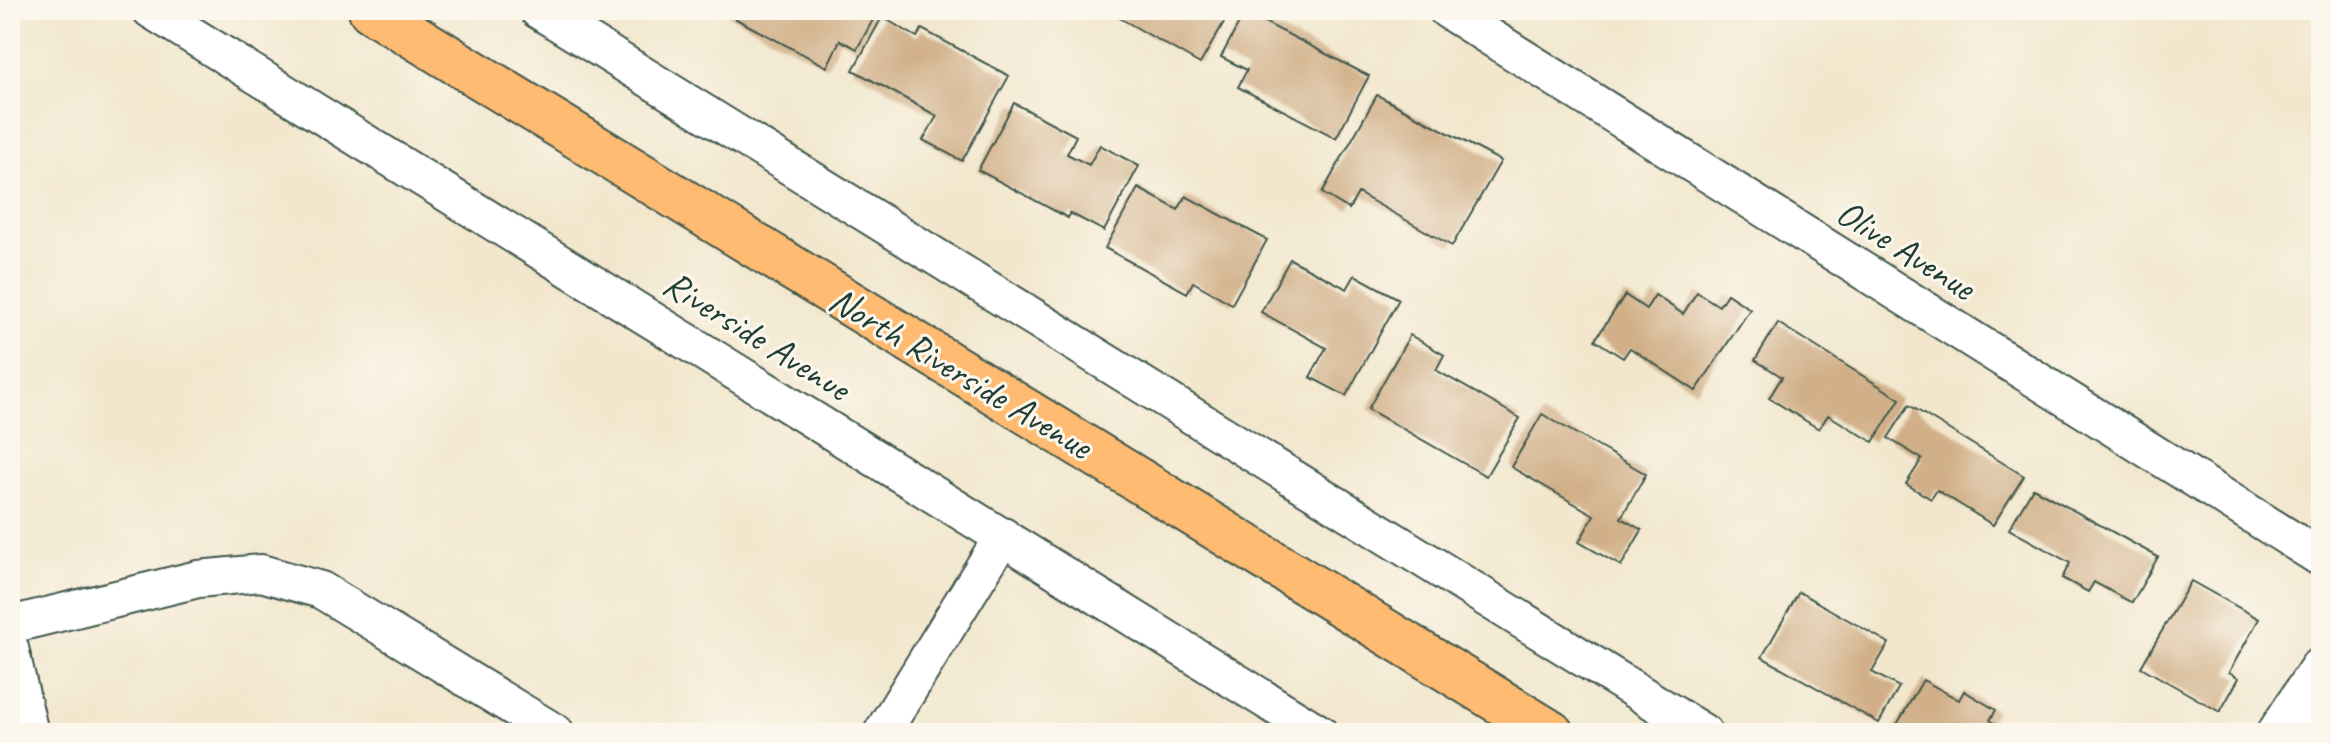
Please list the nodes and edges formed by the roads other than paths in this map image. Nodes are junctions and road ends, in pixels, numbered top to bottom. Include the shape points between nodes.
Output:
1 (151, 10) edge
2 (371, 10) edge
3 (538, 10) edge
4 (1447, 10) edge
5 (1003, 536) junction
6 (2321, 558) edge
7 (10, 625) edge
8 (10, 648) edge
9 (2321, 670) edge
10 (30, 733) edge
11 (556, 733) edge
12 (882, 733) edge
13 (1319, 733) edge
14 (1551, 733) edge
15 (1704, 733) edge
16 (2280, 733) edge

1 - 5 street, Riverside Avenue
2 - 14 main road, North Riverside Avenue
3 - 15 street
4 - 6 street, Olive Avenue
5 - 12 street
5 - 13 street, Riverside Avenue
7 - 11 street via 198,579 261,573 321,590
8 - 10 street
9 - 16 street

